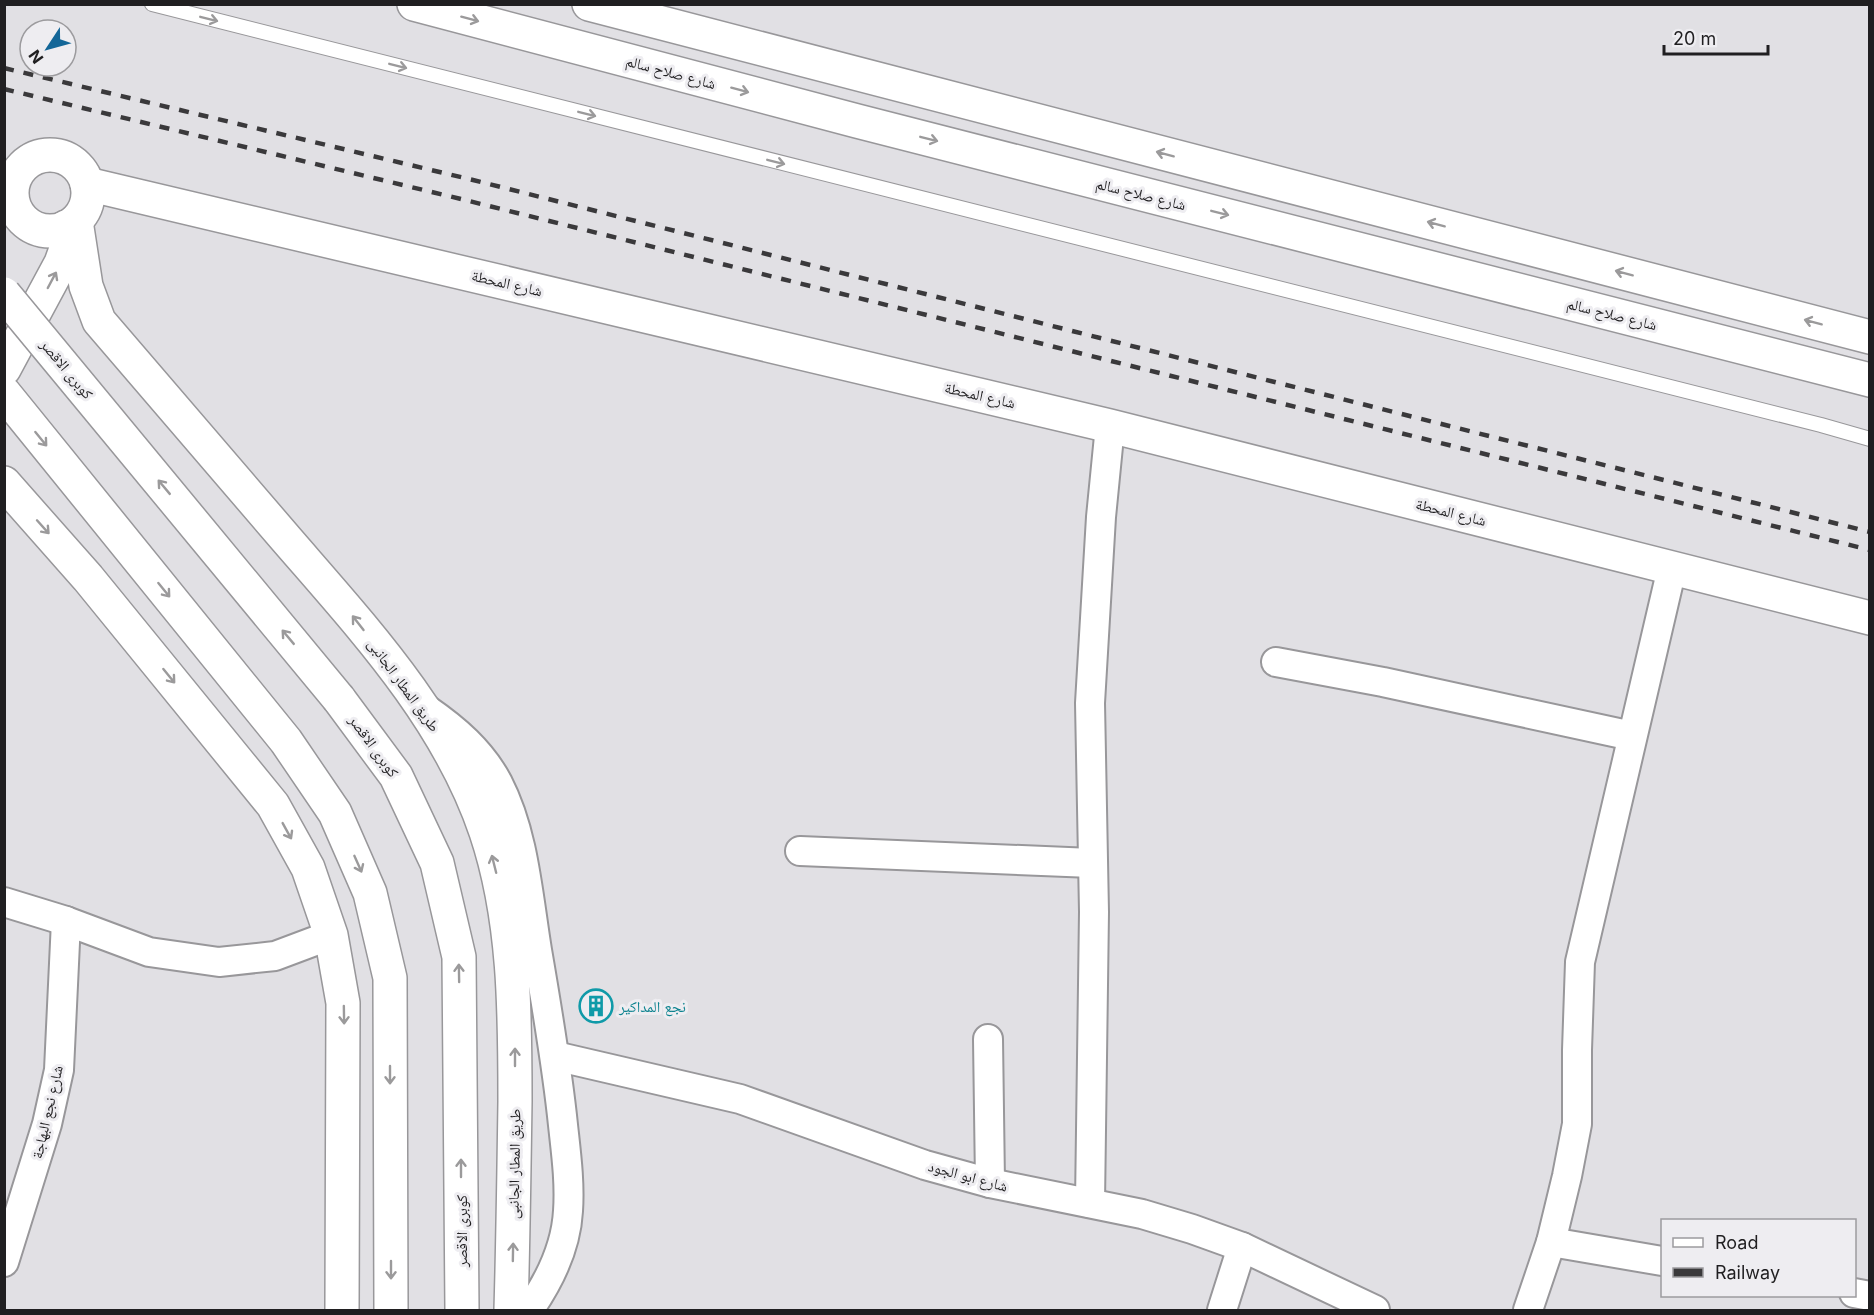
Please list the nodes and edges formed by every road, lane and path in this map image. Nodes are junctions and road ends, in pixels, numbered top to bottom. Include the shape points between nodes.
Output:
1 (152, 4) edge
2 (414, 4) edge
3 (589, 4) edge
4 (9, 177) edge
5 (87, 184) junction
6 (71, 224) junction
7 (11, 226) edge
8 (4, 294) edge
9 (1869, 337) edge
10 (4, 369) edge
11 (1869, 380) edge
12 (4, 393) edge
13 (1110, 426) junction
14 (1869, 439) edge
15 (4, 483) edge
16 (1672, 568) junction
17 (1869, 618) edge
18 (1276, 662) dead end
19 (422, 706) junction
20 (1632, 736) junction
21 (800, 851) dead end
22 (1092, 862) junction
23 (4, 902) edge
24 (66, 921) junction
25 (331, 936) junction
26 (988, 1039) dead end
27 (555, 1056) junction
28 (990, 1183) junction
29 (1090, 1203) junction
30 (1551, 1242) junction
31 (1242, 1247) junction
32 (1661, 1261) edge
33 (4, 1262) edge
34 (342, 1311) edge
35 (391, 1311) edge
36 (462, 1311) edge
37 (512, 1311) edge
38 (529, 1311) edge
39 (1222, 1311) edge
40 (1375, 1311) edge
41 (1528, 1311) edge

1 -> 14 lane
2 -> 11 main road, شارع صلاح سالم
9 -> 3 main road
4 - 5 main road via 29,160 52,154 74,164
4 - 7 main road
5 - 6 main road via 86,204
5 - 13 main road, شارع المحطة
6 - 7 main road via 56,230 26,223
10 -> 6 main road via 61,263
19 -> 6 main road, طريق المطار الجانبى via 354,617 99,321
36 -> 8 main road, كوبرى الاقصر, bridge via 459,957 437,863 396,776 339,699
12 -> 35 main road via 286,741 335,813 349,843 370,893 390,978
13 - 16 main road, شارع المحطة
13 - 22 street via 1090,703
15 -> 25 main road via 88,578 273,805 308,868
16 - 17 main road, شارع المحطة
16 - 20 street
18 - 20 street
19 - 27 street via 452,726 478,752 498,782 512,815
37 -> 19 main road, طريق المطار الجانبى via 515,1048 504,903 487,833 459,766
20 - 30 street via 1580,962 1577,1124
21 - 22 street
22 - 29 street
23 - 24 street
24 - 25 street via 149,952 219,962 275,956
24 - 33 street, شارع نجع البهاجة via 58,1070 47,1124
25 -> 34 main road via 344,1003
26 - 28 street
27 - 28 street, شارع ابو الجود via 740,1100 925,1165
27 - 38 street via 569,1185 568,1212 556,1266
28 - 29 street, شارع ابو الجود
29 - 31 street, شارع ابو الجود via 1142,1214
30 - 32 street
30 - 41 street
31 - 39 street
31 - 40 street, شارع ابو الجود

